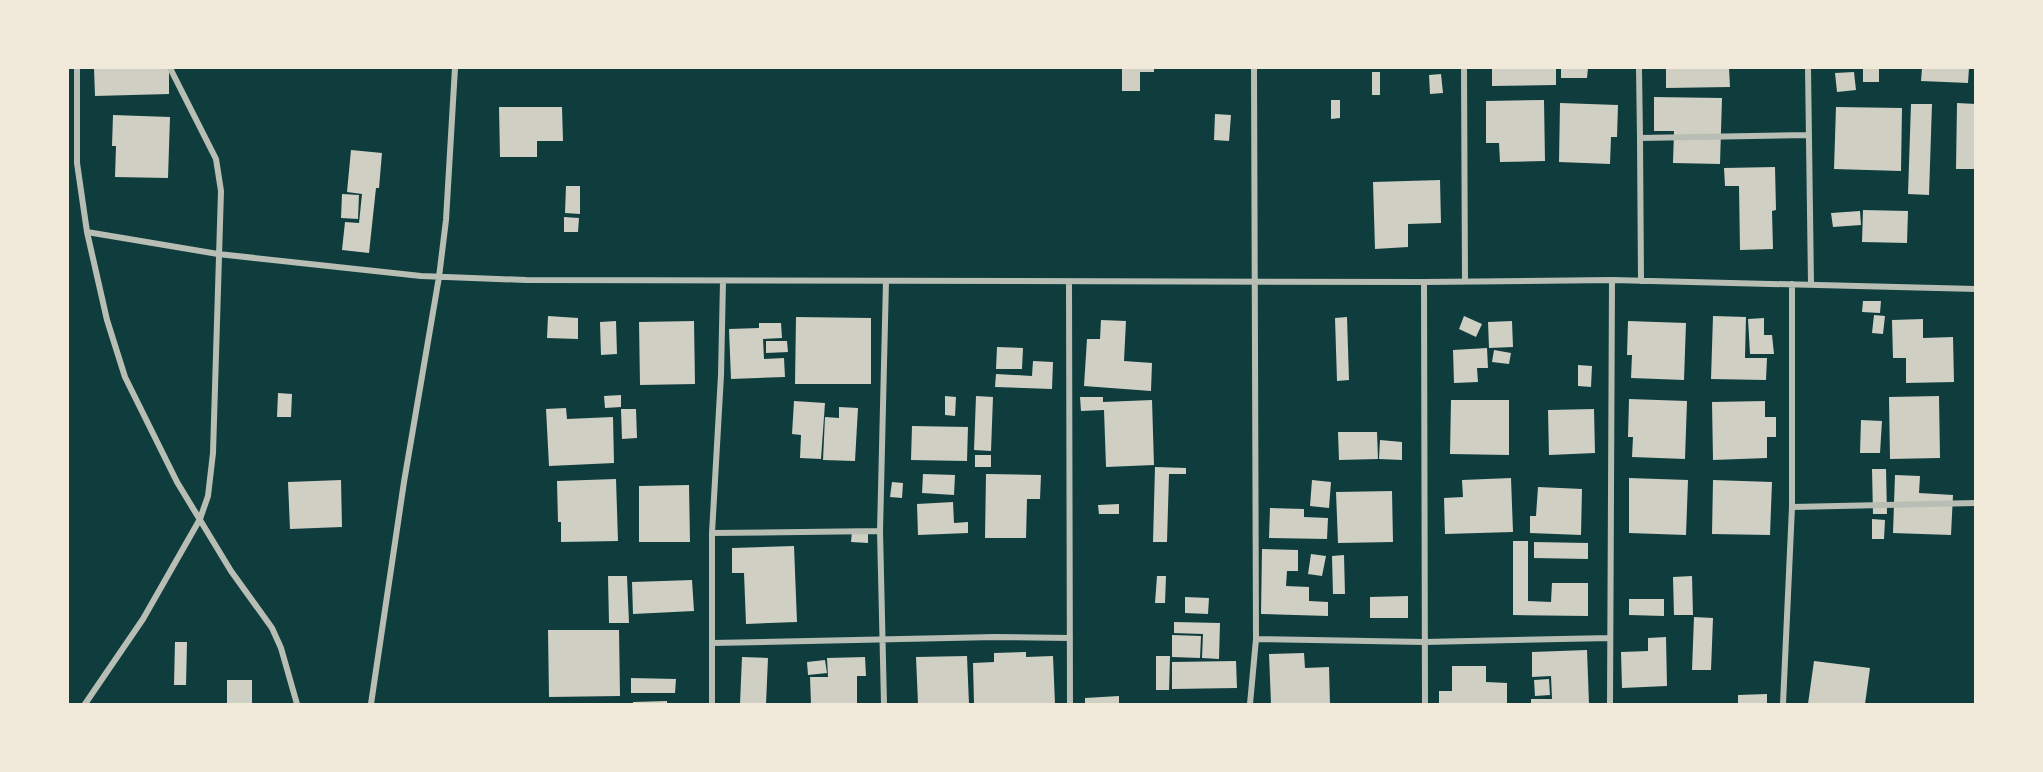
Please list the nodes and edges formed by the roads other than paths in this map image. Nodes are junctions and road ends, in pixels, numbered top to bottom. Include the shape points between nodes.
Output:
1 (77, 68) edge
2 (170, 68) edge
3 (455, 68) edge
4 (1254, 68) edge
5 (1464, 68) edge
6 (1639, 68) edge
7 (1808, 68) edge
8 (1808, 135) junction
9 (1640, 138) junction
10 (68, 163) edge
11 (77, 163) junction
12 (87, 232) junction
13 (218, 254) junction
14 (439, 277) junction
15 (1612, 280) junction
16 (723, 281) junction
17 (886, 281) junction
18 (1465, 281) junction
19 (1641, 281) junction
20 (1069, 282) junction
21 (1255, 282) junction
22 (1424, 282) junction
23 (1792, 284) junction
24 (1811, 284) junction
25 (1976, 289) edge
26 (1976, 503) edge
27 (1792, 507) junction
28 (200, 519) junction
29 (880, 531) junction
30 (712, 532) junction
31 (1070, 638) junction
32 (1610, 638) junction
33 (883, 639) junction
34 (1256, 639) junction
35 (1424, 642) junction
36 (712, 643) junction
37 (85, 705) edge
38 (297, 705) edge
39 (371, 705) edge
40 (711, 705) edge
41 (884, 705) edge
42 (1070, 705) edge
43 (1250, 705) edge
44 (1425, 705) edge
45 (1610, 705) edge
46 (1783, 705) edge

1 - 11 street
2 - 13 street via 216,159 221,191
3 - 14 street
4 - 21 street
5 - 18 street
6 - 9 street
7 - 8 street
8 - 9 street
8 - 24 street
9 - 19 street
10 - 11 street
11 - 12 street
12 - 13 street
12 - 28 street via 125,377 177,482
13 - 14 street
13 - 28 street via 213,453 208,496
14 - 16 street
14 - 39 street
15 - 18 street
15 - 19 street
15 - 32 street
16 - 17 street
16 - 30 street
17 - 20 street
17 - 29 street
18 - 22 street
19 - 23 street
20 - 21 street
20 - 31 street
21 - 22 street
21 - 34 street
22 - 35 street
23 - 24 street
23 - 27 street
24 - 25 street
26 - 27 street
27 - 46 street
28 - 37 street via 144,619
28 - 38 street via 272,628
29 - 30 street
29 - 33 street
30 - 36 street
31 - 33 street
31 - 42 street
32 - 35 street
32 - 45 street
33 - 36 street
33 - 41 street
34 - 35 street
34 - 43 street
35 - 44 street
36 - 40 street

